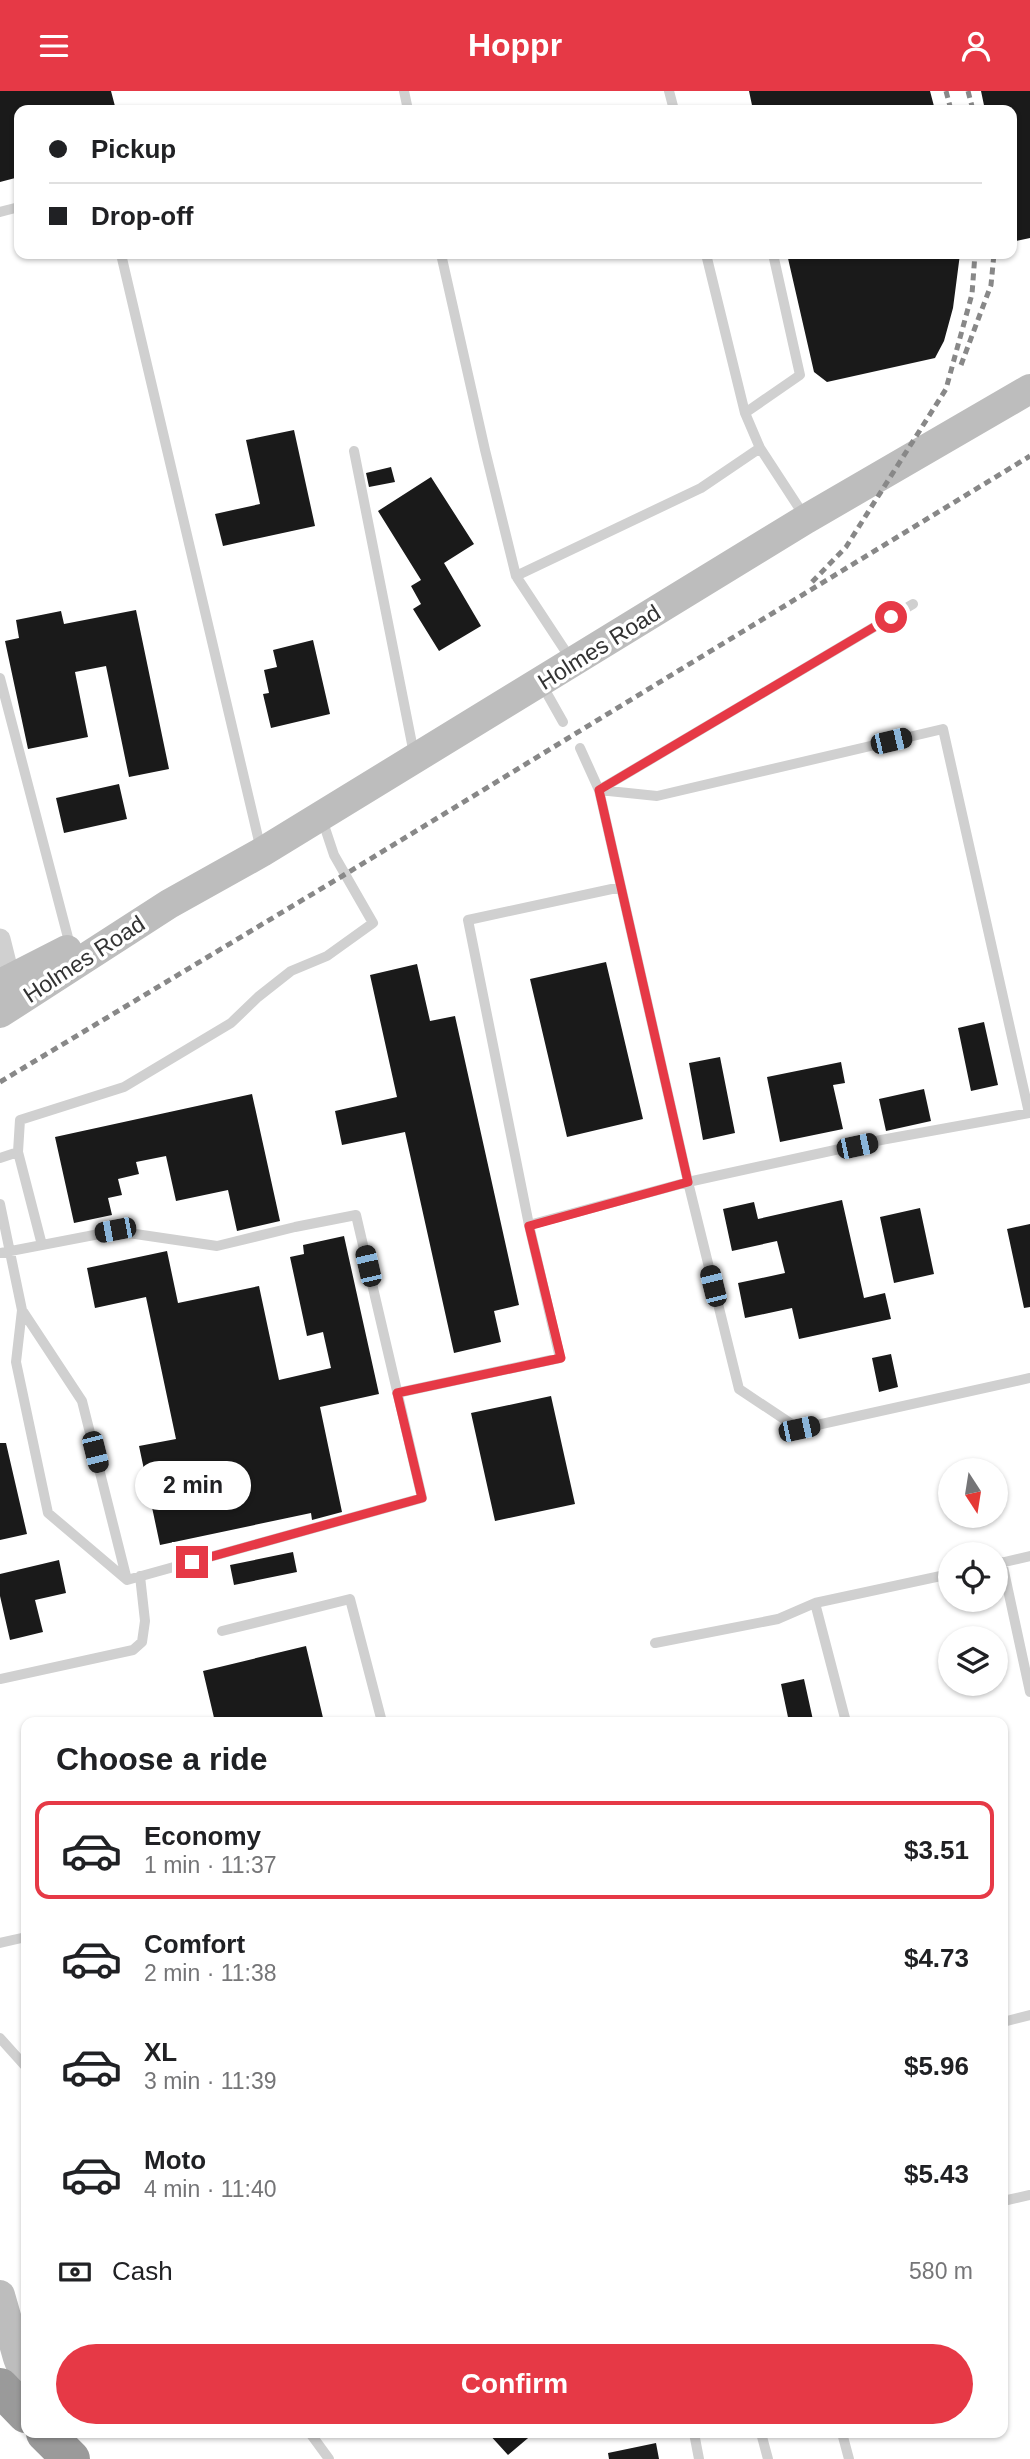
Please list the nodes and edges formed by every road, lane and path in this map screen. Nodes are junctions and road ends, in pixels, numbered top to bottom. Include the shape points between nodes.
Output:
1 (122, 259) edge
2 (442, 259) edge
3 (707, 259) edge
4 (775, 259) edge
5 (1030, 389) edge
6 (745, 413) junction
7 (760, 448) junction
8 (354, 451) dead end
9 (806, 519) junction
10 (516, 576) junction
11 (913, 604) dead end
12 (573, 663) junction
13 (0, 678) edge
14 (541, 683) junction
15 (563, 722) dead end
16 (580, 748) dead end
17 (415, 759) junction
18 (599, 790) junction
19 (321, 816) junction
20 (262, 852) junction
21 (621, 887) junction
22 (169, 904) junction
23 (0, 939) edge
24 (71, 949) junction
25 (5, 981) edge
26 (0, 1013) edge
27 (1029, 1113) edge
28 (18, 1152) junction
29 (0, 1158) edge
30 (688, 1182) junction
31 (0, 1204) edge
32 (529, 1226) junction
33 (43, 1245) junction
34 (5, 1252) edge
35 (22, 1310) junction
36 (1030, 1378) edge
37 (397, 1393) junction
38 (1030, 1556) edge
39 (1008, 1561) edge
40 (140, 1576) junction
41 (938, 1577) edge
42 (127, 1580) junction
43 (1008, 1600) edge
44 (815, 1603) junction
45 (222, 1631) dead end
46 (655, 1643) dead end
47 (0, 1679) edge
48 (1030, 1692) edge
49 (381, 1717) edge
50 (845, 1717) edge
51 (21, 1938) edge
52 (0, 1943) edge
53 (1030, 2015) edge
54 (1008, 2021) edge
55 (0, 2038) edge
56 (21, 2061) edge
57 (1030, 2195) edge
58 (1008, 2200) edge
59 (0, 2295) edge
60 (21, 2366) edge
61 (0, 2387) edge
62 (21, 2409) edge
63 (50, 2438) edge
64 (60, 2438) edge
65 (314, 2438) edge
66 (695, 2438) edge
67 (762, 2438) edge
68 (843, 2438) edge
69 (71, 2459) edge
70 (79, 2459) edge
71 (329, 2459) edge
72 (699, 2459) edge
73 (768, 2459) edge
74 (849, 2459) edge

1 - 20 lane
2 - 10 lane
3 - 6 lane
4 - 6 lane via 800,375
5 - 9 main road, Holmes Road
6 - 7 lane
7 - 9 lane
7 - 10 lane via 701,488
8 - 17 lane
9 - 12 main road, Holmes Road
10 - 12 lane
11 - 18 lane
12 - 14 main road, Holmes Road
13 - 24 lane
14 - 15 lane
14 - 17 main road, Holmes Road
16 - 18 lane
17 - 19 main road, Holmes Road
18 - 21 lane
18 - 27 lane via 657,796 943,729
19 - 20 main road, Holmes Road
19 - 28 lane via 334,855 373,923 327,955 291,971 231,1023 124,1087 20,1120
20 - 22 main road, Holmes Road
21 - 30 lane
21 - 32 lane via 468,920
22 - 24 main road, Holmes Road
22 - 26 main road, Holmes Road
23 - 25 street
24 - 25 main road, Holmes Road
27 - 30 lane
28 - 29 lane
28 - 33 lane
30 - 32 lane
30 - 36 lane via 739,1389 799,1429
31 - 34 lane
32 - 37 lane via 561,1358
33 - 34 lane
33 - 37 lane via 115,1230 218,1246 356,1215
34 - 35 lane
35 - 42 lane via 82,1401
35 - 42 lane via 16,1362 48,1513
37 - 40 lane via 422,1498
38 - 39 lane
40 - 42 lane
40 - 47 lane via 145,1621 142,1642 133,1650
41 - 44 lane
43 - 48 lane
44 - 46 lane via 778,1619
44 - 50 lane
45 - 49 lane via 350,1599
51 - 52 lane
53 - 54 lane
55 - 56 lane
57 - 58 lane
59 - 60 main road
61 - 62 highway
63 - 69 highway
64 - 70 main road
65 - 71 lane
66 - 72 lane
67 - 73 lane
68 - 74 lane

